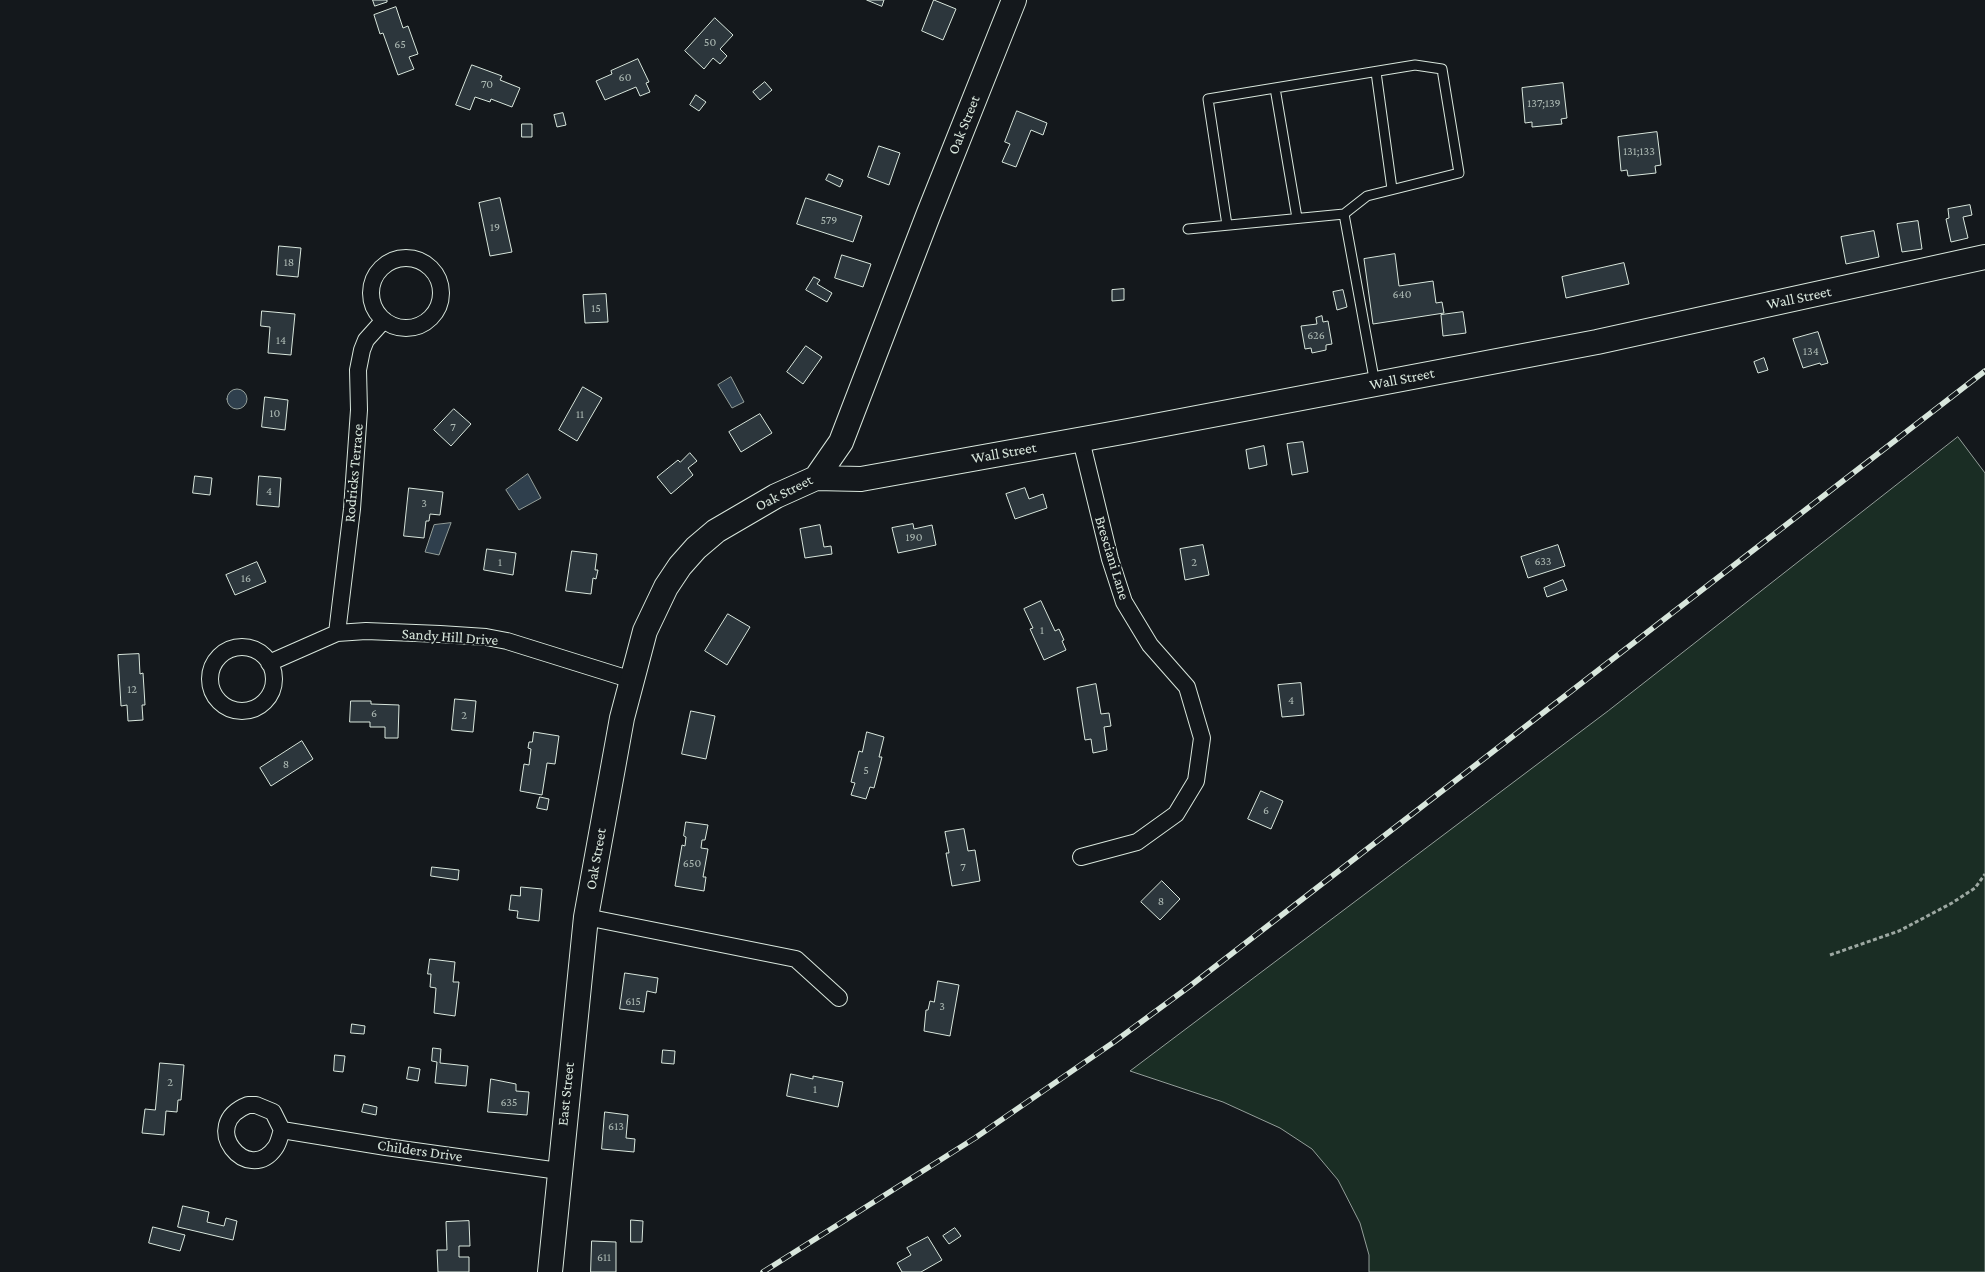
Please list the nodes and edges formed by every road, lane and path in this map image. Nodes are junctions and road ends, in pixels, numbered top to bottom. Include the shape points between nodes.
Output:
1 (1014, 0) edge
2 (1376, 72) junction
3 (1275, 88) junction
4 (1392, 189) junction
5 (1344, 214) junction
6 (1296, 218) junction
7 (1227, 226) junction
8 (1188, 229) dead end
9 (1985, 257) edge
10 (384, 320) junction
11 (1375, 384) junction
12 (1081, 440) junction
13 (816, 478) junction
14 (337, 633) junction
15 (269, 663) dead end
16 (632, 680) junction
17 (1081, 857) dead end
18 (1985, 874) edge
19 (586, 917) junction
20 (1830, 955) dead end
21 (838, 998) dead end
22 (282, 1130) dead end
23 (559, 1171) junction
24 (550, 1272) edge

1 - 13 main road, Oak Street via 841,442
2 - 3 lane
2 - 4 lane
2 - 4 lane via 1414,65 1442,70 1459,173
3 - 6 lane
3 - 7 lane via 1208,99
4 - 5 lane via 1367,196
5 - 6 lane
5 - 11 lane
6 - 7 lane
7 - 8 lane
9 - 11 main road, Wall Street via 1597,342
10 - 10 street via 371,296 371,287 379,270 394,259 403,257 429,265 440,280 442,289 434,315 422,325 407,328
10 - 14 street, Rodricks Terrace via 366,340 358,370 359,410 353,500
11 - 12 main road, Wall Street
12 - 13 main road, Wall Street via 862,479
12 - 17 street, Bresciani Lane via 1124,602 1150,645 1187,687 1202,738 1196,781 1176,814 1137,842
13 - 16 main road, Oak Street via 776,496 716,531 696,548 675,573 655,608 645,631
14 - 15 street, Sandy Hill Drive
14 - 16 street, Sandy Hill Drive via 366,631 486,638 516,644
16 - 19 main road, Oak Street via 622,718
18 - 20 path via 1975,888 1899,931
19 - 21 street via 796,959
19 - 23 main road, East Street
22 - 23 street, Childers Drive
23 - 24 main road, East Street

